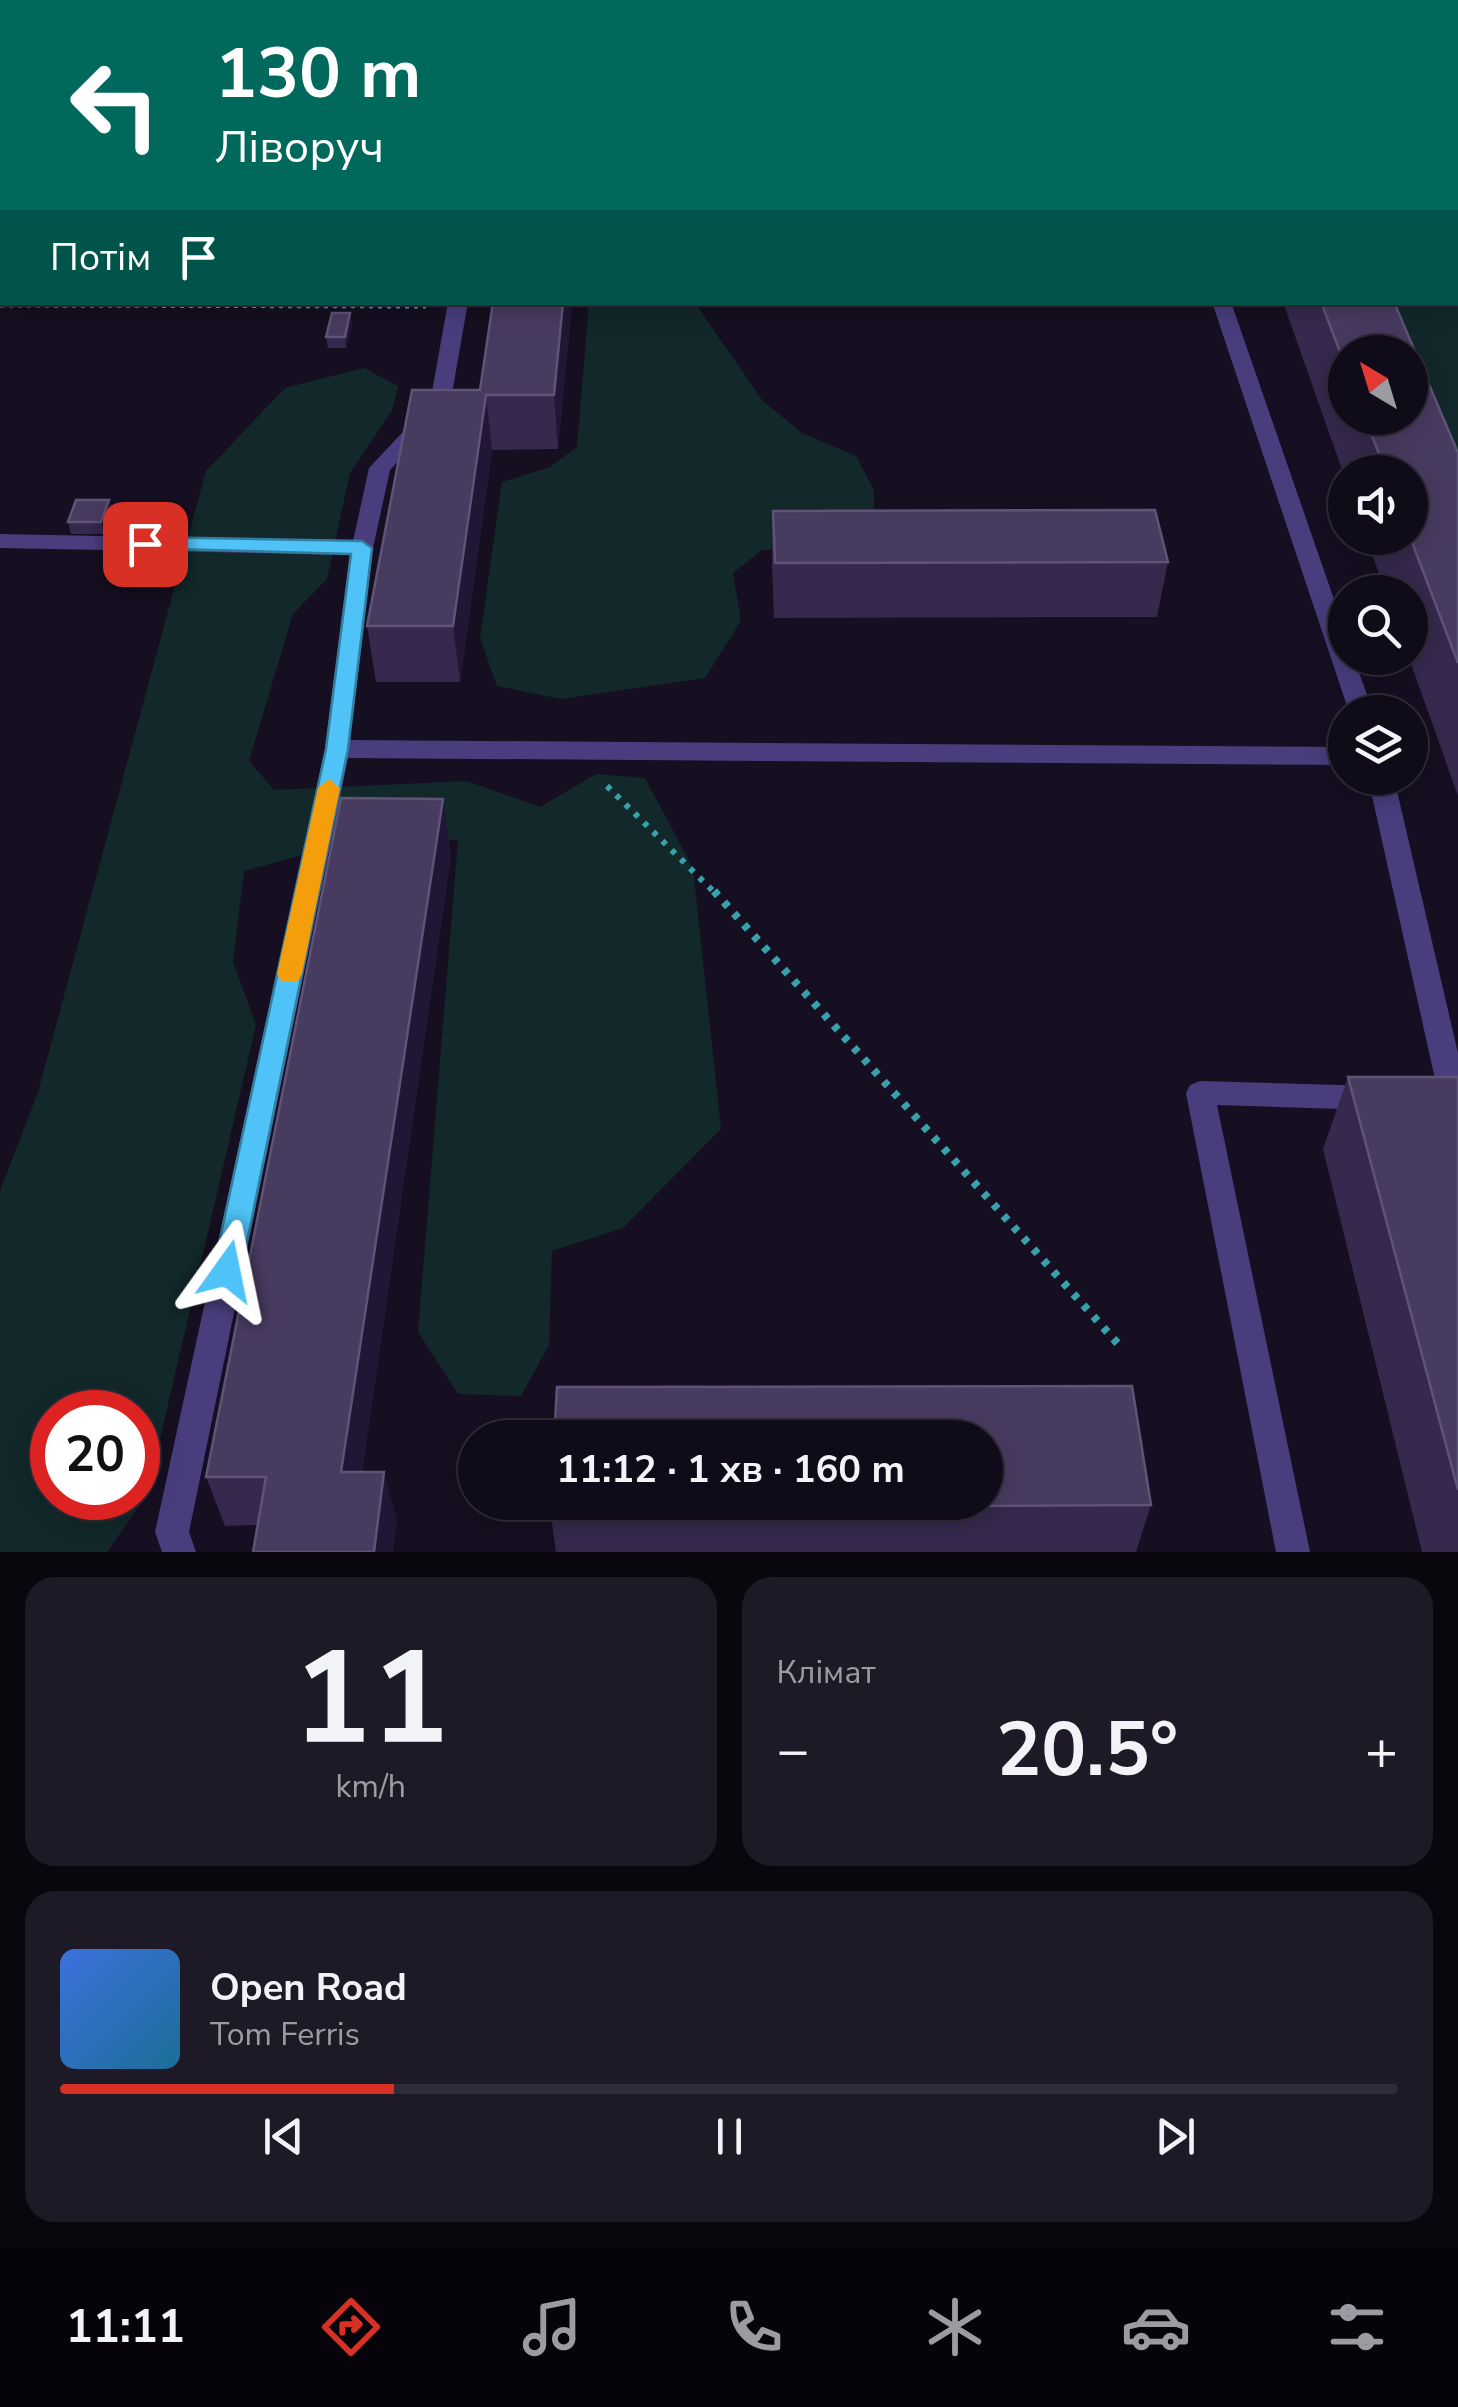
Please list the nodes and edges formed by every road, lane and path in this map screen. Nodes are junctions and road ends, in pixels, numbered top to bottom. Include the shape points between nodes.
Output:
1 (458, 305) edge
2 (1222, 305) edge
3 (0, 540) edge
4 (362, 548) junction
5 (1356, 695) edge
6 (337, 749) junction
7 (570, 751) junction
8 (1328, 756) edge
9 (1385, 795) edge
10 (1394, 1098) edge
11 (1448, 1105) edge
12 (1119, 1345) dead end
13 (179, 1552) edge
14 (1293, 1552) edge

1 - 4 lane via 440,405 380,468
2 - 5 lane
3 - 4 lane
4 - 6 lane
6 - 7 lane
6 - 13 lane via 172,1532
7 - 8 lane
7 - 12 path via 693,868
9 - 11 lane
10 - 14 lane via 1200,1093

